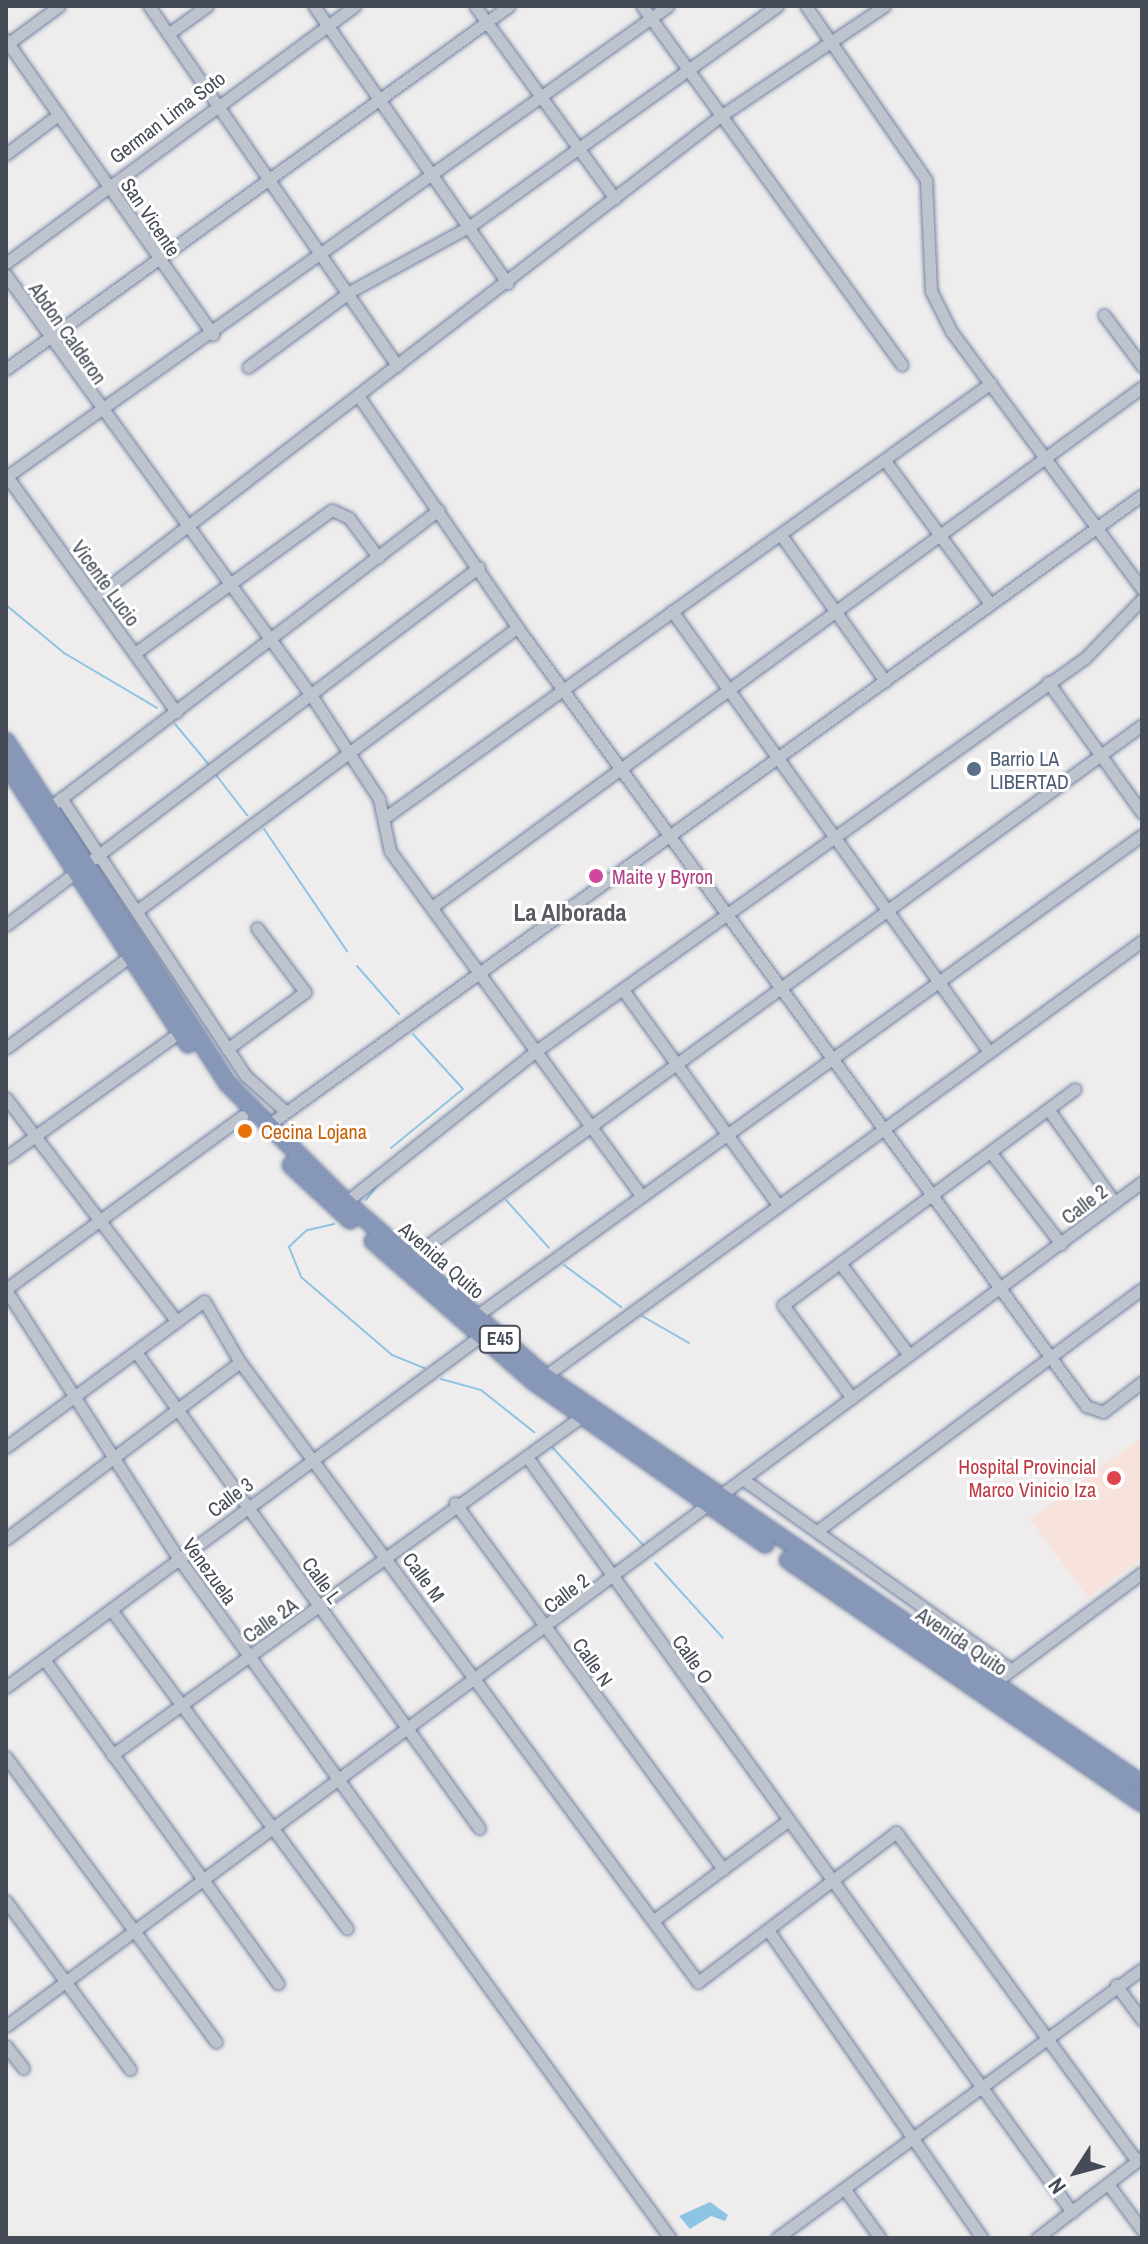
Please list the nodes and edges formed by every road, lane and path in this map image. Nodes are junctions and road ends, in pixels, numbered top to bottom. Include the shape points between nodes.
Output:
1 (59, 6) edge
2 (149, 6) edge
3 (207, 6) edge
4 (314, 6) edge
5 (354, 6) edge
6 (475, 6) edge
7 (509, 6) edge
8 (642, 6) edge
9 (668, 6) edge
10 (777, 6) edge
11 (806, 6) edge
12 (884, 6) edge
13 (650, 18) junction
14 (486, 22) junction
15 (327, 26) junction
16 (168, 34) junction
17 (829, 41) junction
18 (7, 43) edge
19 (686, 68) junction
20 (536, 94) junction
21 (377, 99) junction
22 (217, 101) junction
23 (59, 114) junction
24 (719, 117) junction
25 (575, 147) junction
26 (6, 154) edge
27 (431, 172) junction
28 (270, 175) junction
29 (108, 184) junction
30 (615, 199) junction
31 (470, 226) junction
32 (320, 247) junction
33 (159, 261) junction
34 (6, 263) edge
35 (6, 275) edge
36 (507, 283) junction
37 (351, 291) junction
38 (1104, 315) dead end
39 (213, 334) junction
40 (49, 338) junction
41 (902, 365) dead end
42 (397, 366) junction
43 (1142, 366) edge
44 (248, 367) dead end
45 (6, 369) edge
46 (991, 383) junction
47 (1142, 387) edge
48 (359, 397) junction
49 (102, 411) junction
50 (1043, 455) junction
51 (886, 462) junction
52 (6, 476) edge
53 (1142, 495) edge
54 (438, 510) junction
55 (187, 528) junction
56 (1097, 529) junction
57 (938, 532) junction
58 (783, 538) junction
59 (378, 557) junction
60 (479, 567) junction
61 (227, 584) junction
62 (1142, 589) edge
63 (94, 598) junction
64 (1142, 599) edge
65 (989, 602) junction
66 (833, 609) junction
67 (672, 611) junction
68 (517, 627) junction
69 (271, 642) junction
70 (135, 653) junction
71 (885, 681) junction
72 (1048, 682) junction
73 (727, 684) junction
74 (566, 692) junction
75 (313, 698) junction
76 (176, 712) junction
77 (1142, 725) edge
78 (6, 741) edge
79 (350, 753) junction
80 (1101, 754) junction
81 (781, 757) junction
82 (6, 764) edge
83 (623, 766) junction
84 (55, 802) junction
85 (1142, 813) edge
86 (387, 816) junction
87 (836, 835) junction
88 (1142, 835) edge
89 (676, 836) junction
90 (88, 863) junction
91 (432, 907) junction
92 (138, 910) junction
93 (889, 910) junction
94 (729, 912) junction
95 (6, 925) edge
96 (257, 928) dead end
97 (1142, 941) edge
98 (129, 957) junction
99 (479, 971) junction
100 (940, 981) junction
101 (782, 987) junction
102 (623, 990) junction
103 (180, 1032) junction
104 (6, 1048) edge
105 (227, 1049) junction
106 (536, 1051) junction
107 (989, 1052) junction
108 (835, 1057) junction
109 (675, 1062) junction
110 (1075, 1089) dead end
111 (6, 1098) edge
112 (1048, 1109) junction
113 (286, 1112) junction
114 (242, 1116) junction
115 (589, 1125) junction
116 (267, 1126) junction
117 (886, 1131) junction
118 (729, 1135) junction
119 (35, 1137) junction
120 (991, 1153) junction
121 (6, 1157) edge
122 (1142, 1182) edge
123 (641, 1195) junction
124 (933, 1196) junction
125 (346, 1202) junction
126 (1115, 1203) junction
127 (779, 1206) junction
128 (101, 1222) junction
129 (1061, 1244) junction
130 (410, 1258) junction
131 (840, 1263) junction
132 (998, 1288) junction
133 (1142, 1289) edge
134 (6, 1290) edge
135 (476, 1316) junction
136 (175, 1319) junction
137 (478, 1338) junction
138 (136, 1352) junction
139 (909, 1355) junction
140 (1051, 1357) junction
141 (240, 1362) junction
142 (545, 1376) junction
143 (1142, 1382) edge
144 (75, 1395) junction
145 (852, 1398) junction
146 (177, 1411) junction
147 (581, 1417) junction
148 (6, 1446) edge
149 (527, 1457) junction
150 (112, 1458) junction
151 (314, 1459) junction
152 (744, 1480) junction
153 (455, 1503) junction
154 (715, 1503) junction
155 (246, 1507) junction
156 (817, 1531) junction
157 (6, 1539) edge
158 (386, 1556) junction
159 (179, 1559) junction
160 (1142, 1573) edge
161 (615, 1579) junction
162 (319, 1607) junction
163 (112, 1611) junction
164 (548, 1629) junction
165 (250, 1656) junction
166 (44, 1659) junction
167 (1010, 1669) junction
168 (477, 1679) junction
169 (991, 1685) junction
170 (6, 1687) edge
171 (180, 1704) junction
172 (409, 1731) junction
173 (112, 1755) junction
174 (6, 1757) edge
175 (340, 1780) junction
176 (1142, 1784) edge
177 (1142, 1803) edge
178 (786, 1822) junction
179 (479, 1828) dead end
180 (273, 1830) junction
181 (723, 1869) junction
182 (830, 1881) junction
183 (203, 1883) junction
184 (6, 1901) edge
185 (654, 1920) junction
186 (347, 1929) dead end
187 (768, 1930) junction
188 (133, 1934) junction
189 (1142, 1969) edge
190 (65, 1982) junction
191 (278, 1983) dead end
192 (1116, 1985) junction
193 (1142, 2020) edge
194 (6, 2026) edge
195 (1053, 2040) junction
196 (216, 2042) dead end
197 (6, 2046) edge
198 (23, 2068) dead end
199 (130, 2069) dead end
200 (982, 2090) junction
201 (912, 2140) junction
202 (1140, 2159) edge
203 (1108, 2184) junction
204 (846, 2191) junction
205 (1072, 2212) junction
206 (1142, 2230) edge
207 (1043, 2236) edge
208 (670, 2238) edge
209 (777, 2238) edge
210 (880, 2238) edge
211 (982, 2238) edge

1 - 18 street
2 - 16 street
3 - 16 street
4 - 15 street
5 - 15 street, German Lima Soto
6 - 14 street
7 - 14 street
8 - 13 street
9 - 13 street
10 - 19 street
11 - 17 street
12 - 17 street
13 - 19 street
13 - 20 street
14 - 20 street
14 - 21 street
15 - 21 street
15 - 22 street, German Lima Soto
16 - 22 street
17 - 24 street
17 - 46 street via 916,158 929,195 931,291
18 - 23 street, San Vicente
19 - 24 street
19 - 25 street
20 - 25 street
20 - 27 street
21 - 27 street
21 - 28 street
22 - 28 street
22 - 29 street, German Lima Soto
23 - 26 street
23 - 29 street, San Vicente
24 - 30 street
24 - 41 street
25 - 30 street
25 - 31 street
27 - 31 street
27 - 32 street
28 - 32 street
28 - 33 street
29 - 33 street, San Vicente
29 - 34 street, German Lima Soto
30 - 36 street
31 - 36 street
31 - 37 street
32 - 37 street
32 - 39 street
33 - 39 street, San Vicente
33 - 40 street
35 - 40 street, Abdon Calderon
36 - 42 street
37 - 42 street
37 - 44 street
38 - 43 street
39 - 49 street
40 - 45 street
40 - 49 street, Abdon Calderon
42 - 48 street
46 - 50 street
46 - 51 street
47 - 50 street
48 - 54 street
48 - 55 street
49 - 52 street
49 - 55 street, Abdon Calderon
50 - 56 street
50 - 57 street
51 - 57 street
51 - 58 street
52 - 63 street, Vicente Lucio
53 - 56 street
54 - 59 street
54 - 60 street
55 - 61 street, Abdon Calderon
55 - 63 street
56 - 62 street
56 - 65 street
57 - 65 street
57 - 66 street
58 - 66 street
58 - 67 street
59 - 61 street via 349,518 332,510
59 - 69 street
60 - 68 street
60 - 75 street
61 - 69 street, Abdon Calderon
61 - 70 street
63 - 70 street, Vicente Lucio
64 - 72 street via 1085,658
65 - 71 street
66 - 71 street
66 - 73 street
67 - 73 street
67 - 74 street
68 - 74 street
68 - 79 street
69 - 75 street, Abdon Calderon
69 - 76 street
70 - 76 street, Vicente Lucio
71 - 81 street
72 - 80 street
72 - 87 street
73 - 81 street
73 - 83 street
74 - 83 street
74 - 86 street
75 - 79 street, Abdon Calderon
75 - 90 street
76 - 84 street
77 - 80 street
78 - 84 highway, Avenida Quito / E45
79 - 86 street, Abdon Calderon
79 - 92 street
80 - 85 street
80 - 93 street
81 - 87 street
81 - 89 street
82 - 90 highway, Avenida Quito / E45
83 - 89 street
83 - 91 street
84 - 90 highway, Avenida Quito / E45
86 - 91 street via 390,851
87 - 93 street
87 - 94 street
88 - 100 street
89 - 94 street
89 - 99 street
90 - 92 street
90 - 95 street
90 - 98 highway, Avenida Quito / E45
90 - 116 highway, Avenida Quito / E45 via 227,1083
91 - 99 street
92 - 105 street
93 - 100 street
93 - 101 street
94 - 101 street
94 - 102 street
96 - 105 street via 305,992
97 - 107 street
98 - 103 highway, Avenida Quito / E45
98 - 104 street
99 - 106 street
99 - 113 street
100 - 107 street
100 - 108 street
101 - 108 street
101 - 109 street
102 - 106 street
102 - 109 street
103 - 114 highway, Avenida Quito / E45
103 - 119 street
105 - 113 street
106 - 115 street
106 - 125 street
107 - 117 street
108 - 117 street
108 - 118 street
109 - 115 street
109 - 118 street
110 - 112 street
111 - 119 street
112 - 120 street
112 - 126 street
113 - 116 street
114 - 128 street
114 - 137 highway, Avenida Quito / E45
115 - 123 street
115 - 130 street
116 - 125 highway, Avenida Quito / E45
117 - 124 street
117 - 127 street
118 - 123 street
118 - 127 street
119 - 121 street
119 - 128 street
120 - 124 street
120 - 129 street
122 - 126 street, Calle 2
123 - 135 street
124 - 131 street
124 - 132 street
125 - 130 highway, Avenida Quito / E45
126 - 129 street, Calle 2
127 - 142 street
128 - 134 street
128 - 136 street
129 - 132 street, Calle 2
130 - 135 highway, Avenida Quito / E45
131 - 139 street
131 - 145 street via 783,1305
132 - 139 street, Calle 2
132 - 140 street
133 - 140 street
134 - 144 street, Venezuela
135 - 142 highway, Avenida Quito / E45
136 - 138 street
136 - 141 street, Calle M via 204,1301
137 - 147 highway, Avenida Quito / E45
137 - 151 street, Calle 3
138 - 144 street
138 - 146 street, Calle L
139 - 145 street, Calle 2
140 - 143 street via 1094,1411
140 - 156 street
141 - 146 street
141 - 151 street, Calle M
142 - 154 highway, Avenida Quito / E45
144 - 148 street
144 - 150 street, Venezuela
145 - 152 street, Calle 2
146 - 150 street
146 - 155 street, Calle L
147 - 149 street, Calle 2A
147 - 154 highway, Avenida Quito / E45
149 - 153 street, Calle 2A
149 - 161 street, Calle O
150 - 157 street
150 - 159 street, Venezuela
151 - 155 street, Calle 3
151 - 158 street, Calle M
152 - 154 street, Calle 2
152 - 156 street
153 - 158 street, Calle 2A
153 - 164 street, Calle N
154 - 161 street, Calle 2
154 - 169 highway, Avenida Quito / E45
154 - 177 highway, Avenida Quito / E45
155 - 159 street, Calle 3
155 - 162 street, Calle L
156 - 167 street
158 - 162 street, Calle 2A
158 - 168 street, Calle M
159 - 163 street, Calle 3
159 - 165 street, Venezuela
160 - 167 street
161 - 164 street, Calle 2
161 - 178 street, Calle O
162 - 165 street, Calle 2A
162 - 172 street, Calle L
163 - 166 street, Calle 3
163 - 171 street
164 - 168 street, Calle 2
164 - 181 street, Calle N
165 - 171 street, Calle 2A
165 - 175 street, Venezuela
166 - 170 street, Calle 3
166 - 173 street
167 - 169 street
168 - 172 street, Calle 2
168 - 185 street, Calle M
169 - 176 highway, Avenida Quito / E45
171 - 173 street, Calle 2A
171 - 180 street
172 - 175 street, Calle 2
172 - 179 street, Calle L
173 - 183 street
174 - 188 street
175 - 180 street, Calle 2
175 - 208 street, Venezuela
178 - 181 street
178 - 182 street, Calle O
180 - 183 street, Calle 2
180 - 186 street
181 - 185 street
182 - 187 street
182 - 195 street via 896,1832
182 - 200 street, Calle O
183 - 188 street, Calle 2
183 - 191 street
184 - 190 street
185 - 187 street, Calle M via 698,1982
187 - 201 street
188 - 190 street, Calle 2
188 - 196 street
189 - 192 street
190 - 194 street, Calle 2
190 - 199 street
192 - 193 street
192 - 195 street
195 - 200 street
195 - 202 street
197 - 198 street
200 - 201 street
200 - 205 street, Calle O
201 - 204 street
201 - 211 street
202 - 203 street
203 - 205 street
203 - 206 street
204 - 209 street
204 - 210 street
205 - 207 street

